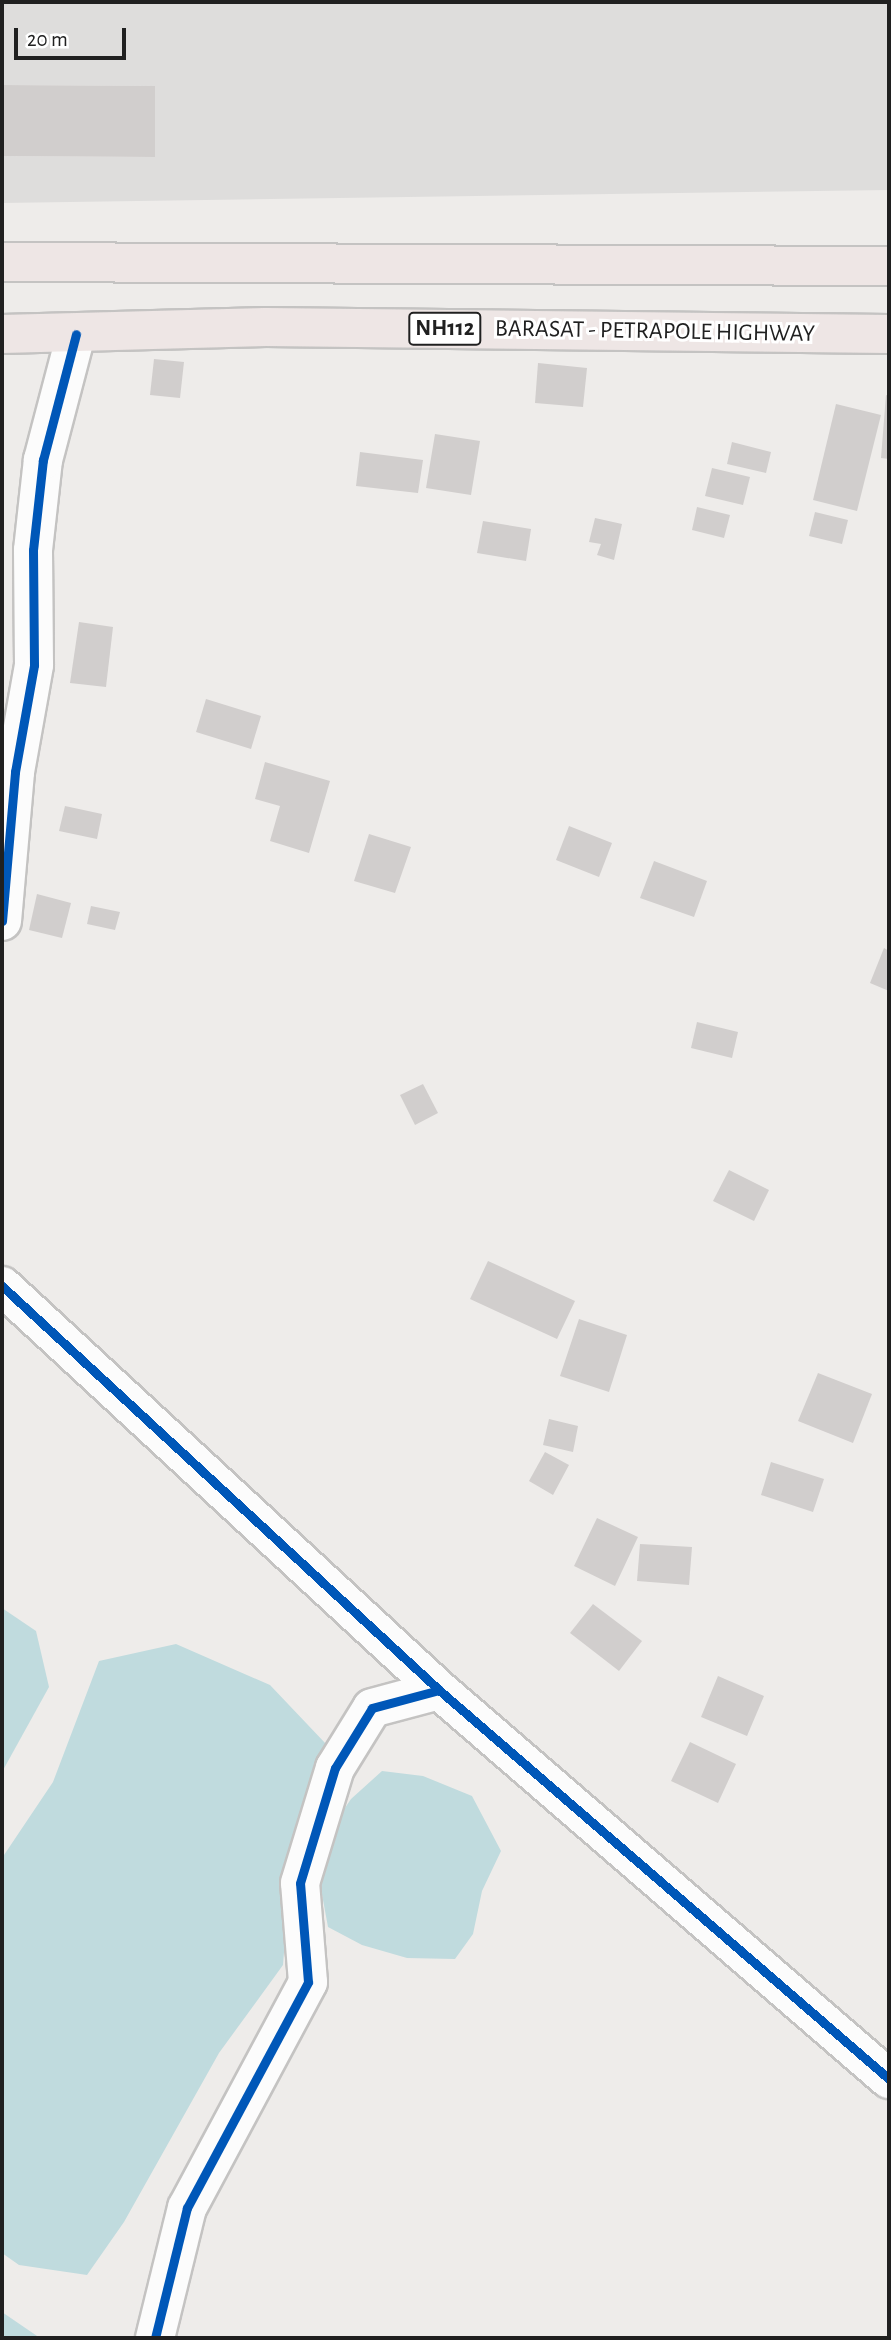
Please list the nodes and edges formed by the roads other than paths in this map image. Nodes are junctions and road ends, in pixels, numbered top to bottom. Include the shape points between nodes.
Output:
1 (2, 262) edge
2 (889, 266) edge
3 (2, 334) edge
4 (76, 334) junction
5 (889, 334) edge
6 (2, 921) edge
7 (2, 1286) edge
8 (439, 1690) junction
9 (889, 2079) edge
10 (155, 2338) edge

1 - 2 highway
3 - 4 highway, BARASAT - PETRAPOLE HIGHWAY / NH112
4 - 5 highway, BARASAT - PETRAPOLE HIGHWAY / NH112 via 266,327
4 - 6 street via 43,460 33,550 34,665 15,772
7 - 8 street
8 - 9 street
8 - 10 street via 372,1708 335,1769 300,1883 308,1982 187,2208

